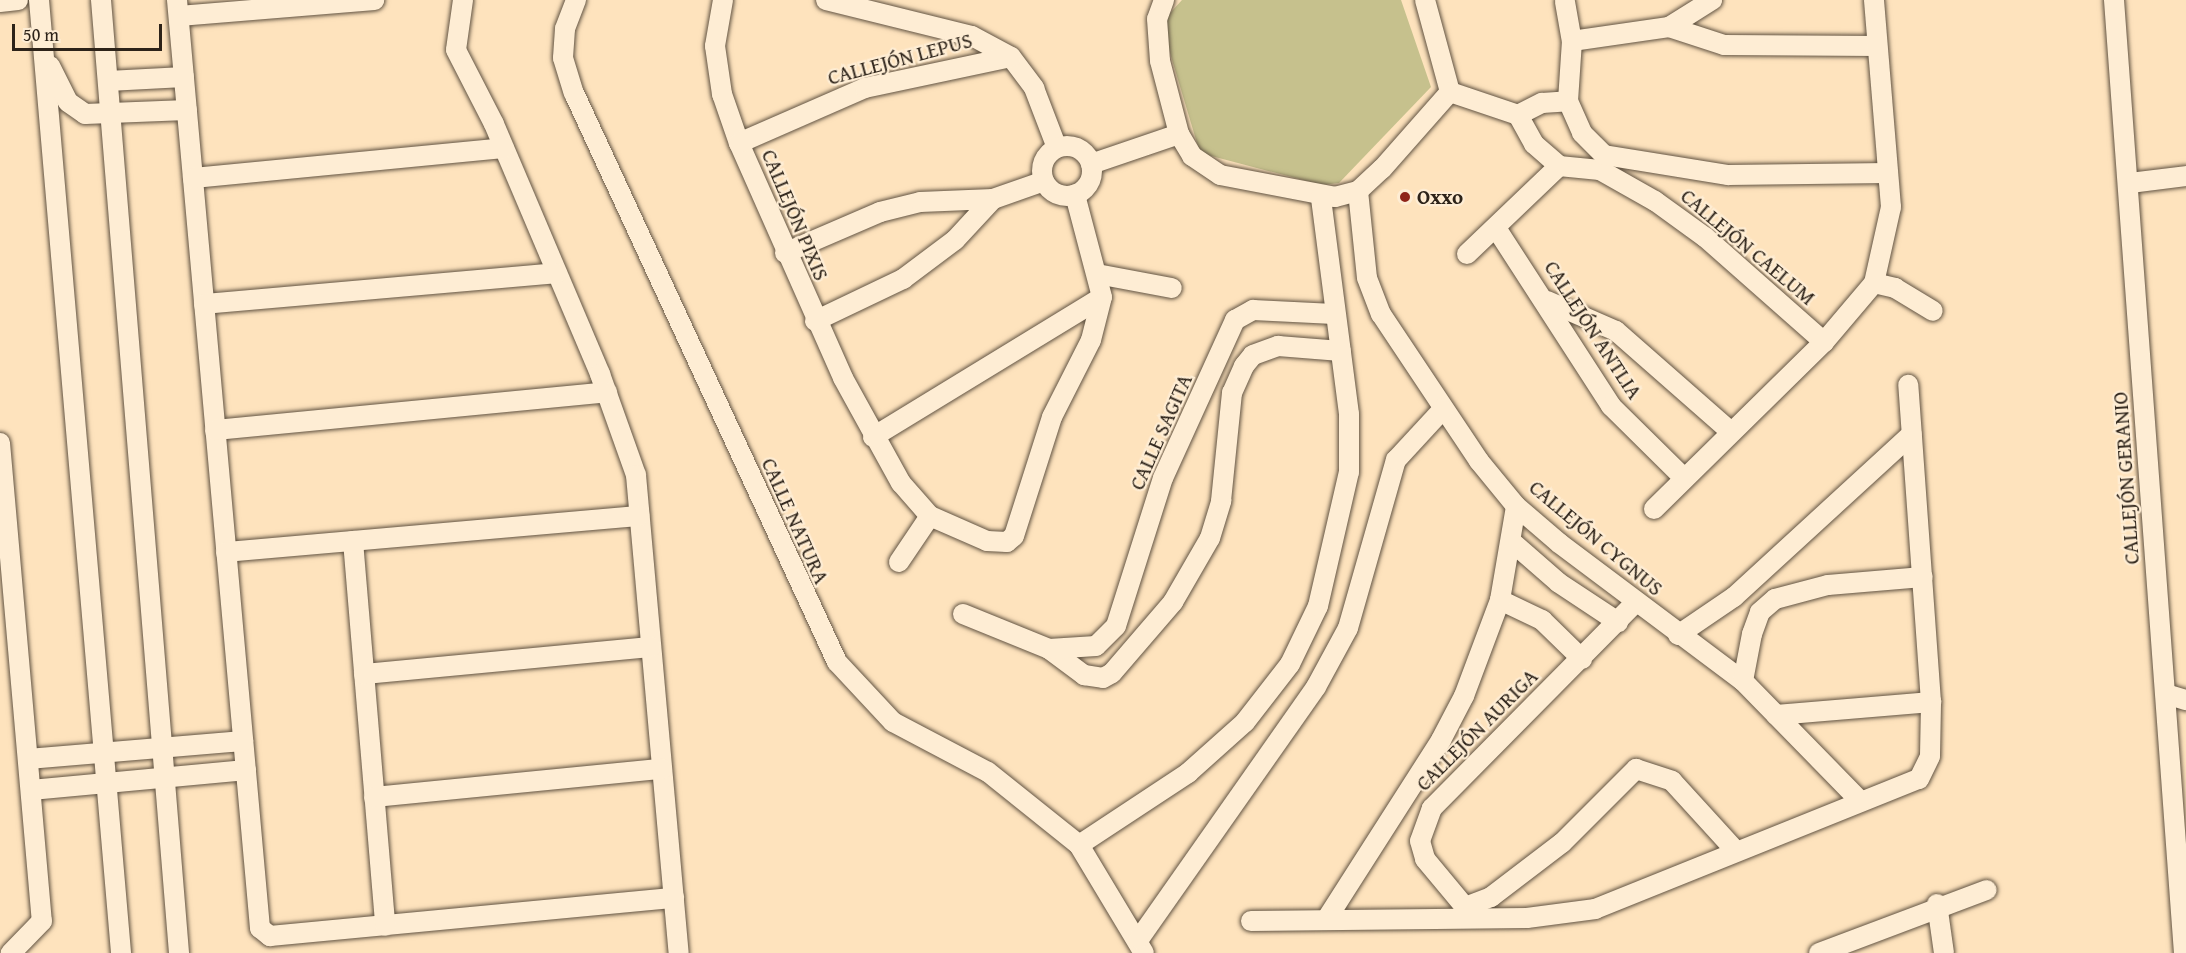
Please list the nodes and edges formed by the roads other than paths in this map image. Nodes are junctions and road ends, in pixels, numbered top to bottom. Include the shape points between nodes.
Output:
1 (18, 0) edge
2 (39, 0) edge
3 (101, 0) edge
4 (374, 0) edge
5 (463, 0) edge
6 (576, 0) edge
7 (723, 0) edge
8 (826, 0) edge
9 (1164, 0) edge
10 (1425, 0) edge
11 (1712, 0) edge
12 (1874, 0) edge
13 (2114, 0) edge
14 (0, 2) edge
15 (1565, 2) dead end
16 (178, 8) edge
17 (1669, 27) junction
18 (1572, 41) junction
19 (1877, 46) junction
20 (44, 53) junction
21 (1011, 57) junction
22 (184, 77) junction
23 (108, 81) junction
24 (1450, 92) junction
25 (1568, 101) junction
26 (187, 110) junction
27 (1518, 115) junction
28 (111, 116) junction
29 (1179, 134) junction
30 (739, 143) junction
31 (504, 148) junction
32 (1057, 148) junction
33 (1602, 163) junction
34 (1091, 164) junction
35 (1559, 166) junction
36 (1888, 173) junction
37 (2186, 176) edge
38 (193, 178) junction
39 (1044, 181) junction
40 (2130, 183) junction
41 (1358, 190) junction
42 (1075, 195) junction
43 (1322, 197) junction
44 (993, 199) junction
45 (1496, 228) junction
46 (786, 253) junction
47 (1467, 254) dead end
48 (557, 273) junction
49 (1097, 274) junction
50 (1874, 283) junction
51 (1172, 288) dead end
52 (1102, 297) junction
53 (1547, 301) junction
54 (204, 304) junction
55 (1933, 311) dead end
56 (1334, 314) junction
57 (815, 321) junction
58 (1824, 342) junction
59 (1341, 351) junction
60 (1210, 383) junction
61 (1908, 385) dead end
62 (607, 392) junction
63 (1232, 393) junction
64 (1443, 409) junction
65 (215, 430) junction
66 (1730, 431) junction
67 (1912, 434) junction
68 (873, 437) junction
69 (0, 443) edge
70 (0, 452) edge
71 (1684, 478) junction
72 (1516, 506) junction
73 (1654, 509) dead end
74 (639, 516) junction
75 (930, 516) junction
76 (353, 541) junction
77 (1512, 542) junction
78 (226, 552) junction
79 (899, 562) dead end
80 (6, 572) edge
81 (1923, 576) junction
82 (1500, 600) junction
83 (1635, 603) junction
84 (963, 614) dead end
85 (1618, 622) junction
86 (1116, 626) junction
87 (1678, 635) junction
88 (1143, 637) junction
89 (651, 647) junction
90 (1049, 649) junction
91 (1582, 659) junction
92 (364, 674) junction
93 (1743, 681) junction
94 (2166, 694) junction
95 (2186, 700) edge
96 (1931, 702) junction
97 (1776, 715) junction
98 (243, 741) junction
99 (163, 748) junction
100 (103, 753) junction
101 (28, 759) junction
102 (662, 769) junction
103 (246, 770) junction
104 (165, 776) junction
105 (105, 782) junction
106 (31, 790) junction
107 (374, 797) junction
108 (1859, 800) junction
109 (1079, 845) junction
110 (1736, 851) junction
111 (1987, 890) dead end
112 (674, 898) junction
113 (1937, 904) junction
114 (1469, 913) junction
115 (1326, 920) junction
116 (1251, 921) dead end
117 (385, 926) junction
118 (1141, 946) edge
119 (11, 953) edge
120 (121, 953) edge
121 (179, 953) edge
122 (679, 953) edge
123 (1819, 953) edge
124 (1944, 953) edge
125 (2184, 953) edge

1 - 14 street
2 - 20 street
3 - 23 street
4 - 16 street
5 - 31 street via 456,50
6 - 109 street, CALLE NATURA via 565,29 563,58 574,93 837,662 893,722 988,772
7 - 30 street, CALLEJÓN PIXIS via 715,46 722,94
8 - 21 street, CALLEJÓN LEPUS via 972,36
9 - 29 street via 1157,36
10 - 24 street
11 - 17 street
12 - 19 street
13 - 40 street, CALLEJÓN GERANIO
15 - 18 street
16 - 22 street
17 - 18 street
17 - 19 street via 1724,45
18 - 25 street
19 - 36 street
20 - 28 street via 68,102 85,114
20 - 100 street
21 - 30 street, CALLEJÓN LEPUS via 865,88
21 - 32 street, CALLEJÓN LEPUS via 1034,88
22 - 23 street
22 - 26 street
23 - 28 street
24 - 27 street
24 - 41 street
25 - 27 street via 1542,103
25 - 33 street, CALLEJÓN CAELUM via 1582,133
26 - 28 street
26 - 38 street
27 - 35 street via 1534,144
28 - 99 street
29 - 34 street
29 - 43 street via 1207,170
30 - 46 street, CALLEJÓN PIXIS
31 - 38 street
31 - 48 street
32 - 34 street via 1078,148
32 - 39 street via 1046,158
33 - 35 street, CALLEJÓN CAELUM
33 - 36 street, CALLEJÓN CAELUM via 1728,175
33 - 58 street, CALLEJÓN CAELUM via 1705,237
34 - 42 street via 1089,183
35 - 45 street
36 - 50 street via 1889,231
37 - 40 street
38 - 54 street
39 - 42 street via 1057,194
39 - 44 street
40 - 94 street, CALLEJÓN GERANIO
41 - 43 street
41 - 64 street, CALLEJÓN CYGNUS via 1367,278 1387,325
42 - 49 street, CALLEJÓN PIXIS
43 - 56 street
44 - 46 street via 920,202 880,213
44 - 57 street via 955,240 903,279
45 - 47 street
45 - 53 street, CALLEJÓN ANTLIA
46 - 57 street, CALLEJÓN PIXIS
48 - 54 street
48 - 62 street
49 - 51 street
49 - 52 street, CALLEJÓN PIXIS
50 - 55 street via 1895,288
50 - 58 street
52 - 68 street
52 - 75 street, CALLEJÓN PIXIS via 1091,340 1052,417 1014,536 1007,542 987,541
53 - 66 street via 1616,331
53 - 71 street, CALLEJÓN ANTLIA via 1611,406
54 - 65 street
56 - 59 street
56 - 60 street, CALLE SAGITA via 1244,312 1229,331
57 - 68 street, CALLEJÓN PIXIS
58 - 66 street
59 - 63 street via 1264,349 1244,366
59 - 109 street via 1350,414 1349,472 1318,606 1290,664 1245,722 1188,773
60 - 63 street
60 - 86 street, CALLE SAGITA via 1163,478
61 - 67 street
62 - 65 street
62 - 74 street via 636,475
63 - 88 street via 1221,501 1210,538 1173,602
64 - 72 street, CALLEJÓN CYGNUS
64 - 118 street via 1396,460 1348,628 1316,687
65 - 78 street
66 - 71 street
67 - 81 street
67 - 87 street via 1734,597
68 - 75 street, CALLEJÓN PIXIS via 901,483
69 - 70 street
70 - 80 street
71 - 73 street
72 - 77 street, CALLEJÓN AURIGA
72 - 83 street, CALLEJÓN CYGNUS
74 - 76 street
74 - 89 street
75 - 79 street
76 - 78 street
76 - 92 street
77 - 82 street, CALLEJÓN AURIGA
77 - 85 street via 1559,583
78 - 98 street
80 - 101 street
81 - 93 street via 1828,585 1775,599 1760,612
81 - 96 street
82 - 91 street via 1542,621
82 - 115 street, CALLEJÓN AURIGA via 1481,657 1441,740
83 - 85 street, CALLEJÓN AURIGA
83 - 87 street, CALLEJÓN CYGNUS
84 - 90 street
85 - 91 street, CALLEJÓN AURIGA
86 - 88 street
86 - 90 street, CALLE SAGITA via 1096,646
87 - 93 street, CALLEJÓN CYGNUS
88 - 90 street via 1103,678 1084,675
89 - 92 street
89 - 102 street
91 - 114 street, CALLEJÓN AURIGA via 1454,782 1423,825 1425,859
92 - 107 street
93 - 97 street, CALLEJÓN CYGNUS
94 - 95 street
94 - 125 street, CALLEJÓN GERANIO
96 - 97 street
96 - 108 street via 1926,770 1906,785
97 - 108 street, CALLEJÓN CYGNUS
98 - 99 street
98 - 103 street
99 - 100 street
99 - 104 street
100 - 101 street
100 - 105 street
101 - 106 street
102 - 107 street
102 - 112 street
103 - 104 street
103 - 117 street via 264,933
104 - 105 street
104 - 121 street
105 - 106 street
105 - 120 street
106 - 119 street via 42,921
107 - 117 street
108 - 110 street
109 - 118 street, CALLE NATURA
110 - 114 street via 1595,909
110 - 114 street via 1672,781 1636,769 1526,875
111 - 113 street
112 - 117 street
112 - 122 street
113 - 123 street
113 - 124 street
114 - 115 street
115 - 116 street

